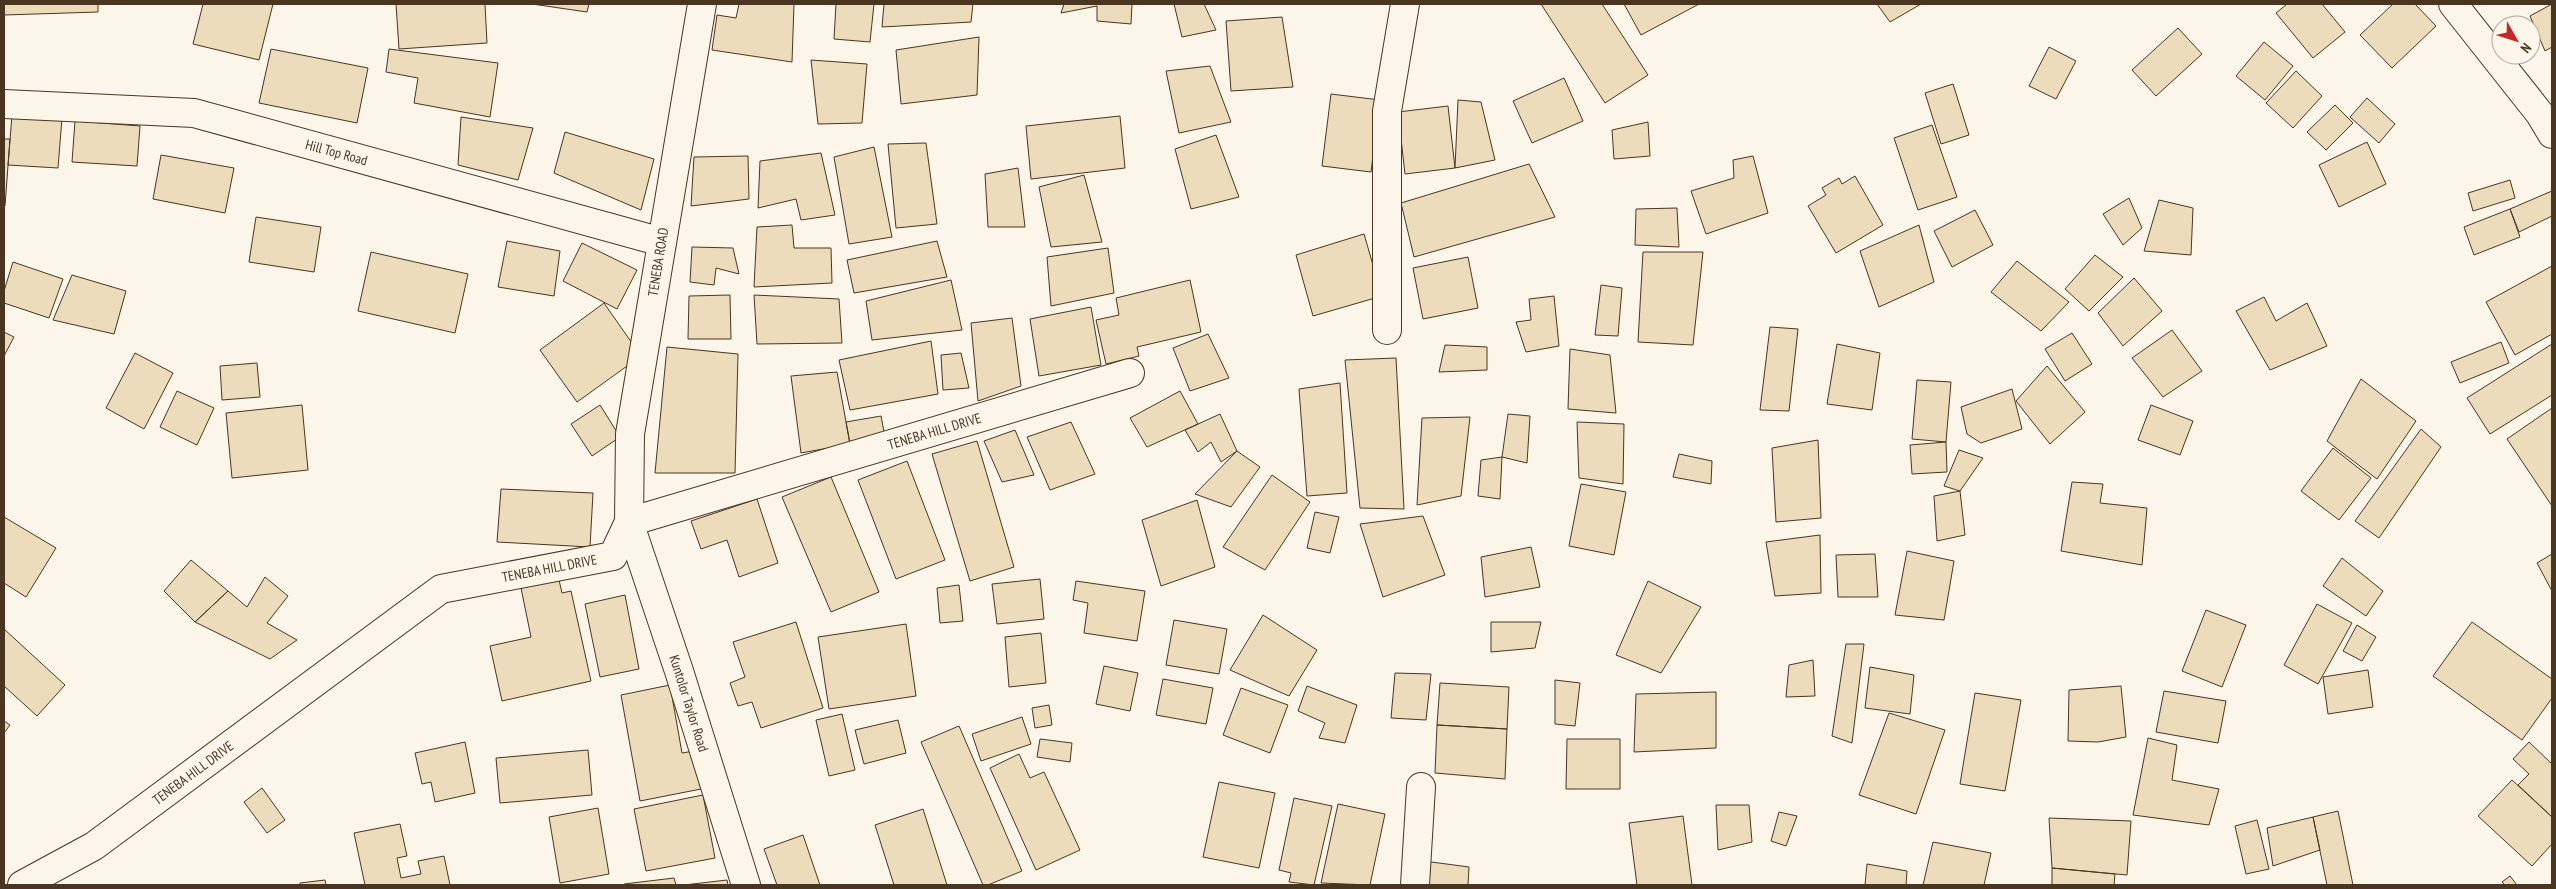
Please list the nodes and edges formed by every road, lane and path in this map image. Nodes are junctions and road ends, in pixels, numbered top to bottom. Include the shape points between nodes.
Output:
1 (702, 4) edge
2 (1405, 4) edge
3 (2453, 4) edge
4 (4, 104) edge
5 (2552, 134) edge
6 (662, 242) junction
7 (1388, 330) dead end
8 (1130, 373) dead end
9 (630, 522) junction
10 (1422, 787) dead end
11 (22, 885) edge
12 (746, 885) edge
13 (1415, 885) edge

1 - 6 street, TENEBA ROAD
2 - 7 street via 1387,111
3 - 5 street via 2540,114
4 - 6 street, Hill Top Road via 194,113
6 - 9 street, TENEBA ROAD via 630,434
8 - 9 street, TENEBA HILL DRIVE
9 - 11 street, TENEBA HILL DRIVE via 613,556 441,589 94,846
9 - 12 street, Kuntolor Taylor Road
10 - 13 street

